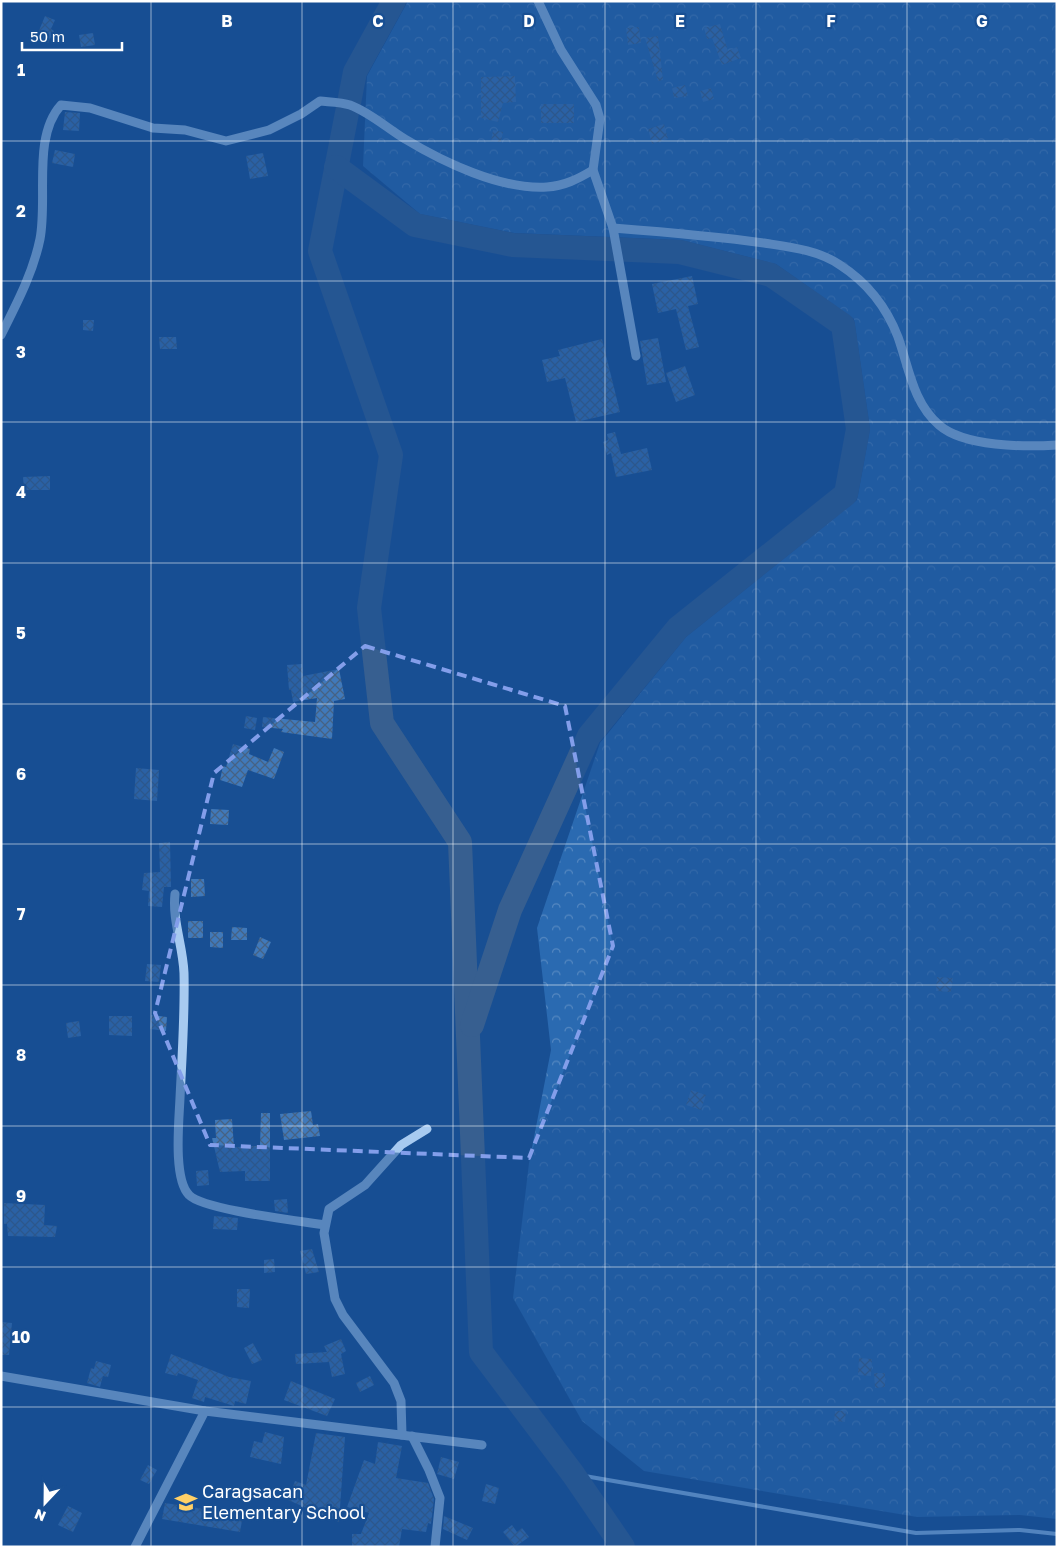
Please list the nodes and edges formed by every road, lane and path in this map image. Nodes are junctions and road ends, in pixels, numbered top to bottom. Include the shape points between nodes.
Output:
1 (538, 1) edge
2 (593, 170) junction
3 (613, 228) junction
4 (1, 335) edge
5 (636, 356) dead end
6 (1057, 445) edge
7 (176, 894) dead end
8 (427, 1129) dead end
9 (325, 1225) junction
10 (1, 1376) edge
11 (205, 1411) junction
12 (402, 1435) junction
13 (412, 1436) junction
14 (482, 1445) dead end
15 (135, 1547) edge
16 (435, 1547) edge

1 - 2 street via 561,50 596,105 600,120
2 - 3 street
2 - 4 street via 567,183 548,187 505,182 449,163 349,105 330,102 320,101 269,130 226,140 185,130 153,128 90,108 60,105 52,114 44,147 44,202 34,261 27,283
3 - 5 street
3 - 6 street via 787,247 813,252 838,263 859,278 879,299 897,336 916,395 940,426 990,443
7 - 9 street via 174,908 184,972 179,1135 184,1189 189,1196 201,1202
8 - 9 street via 401,1145 365,1185 329,1209
9 - 12 street via 330,1276 338,1307 394,1382 401,1400
10 - 11 street
11 - 12 street
11 - 15 street
12 - 13 street
13 - 14 street
13 - 16 street via 440,1498

